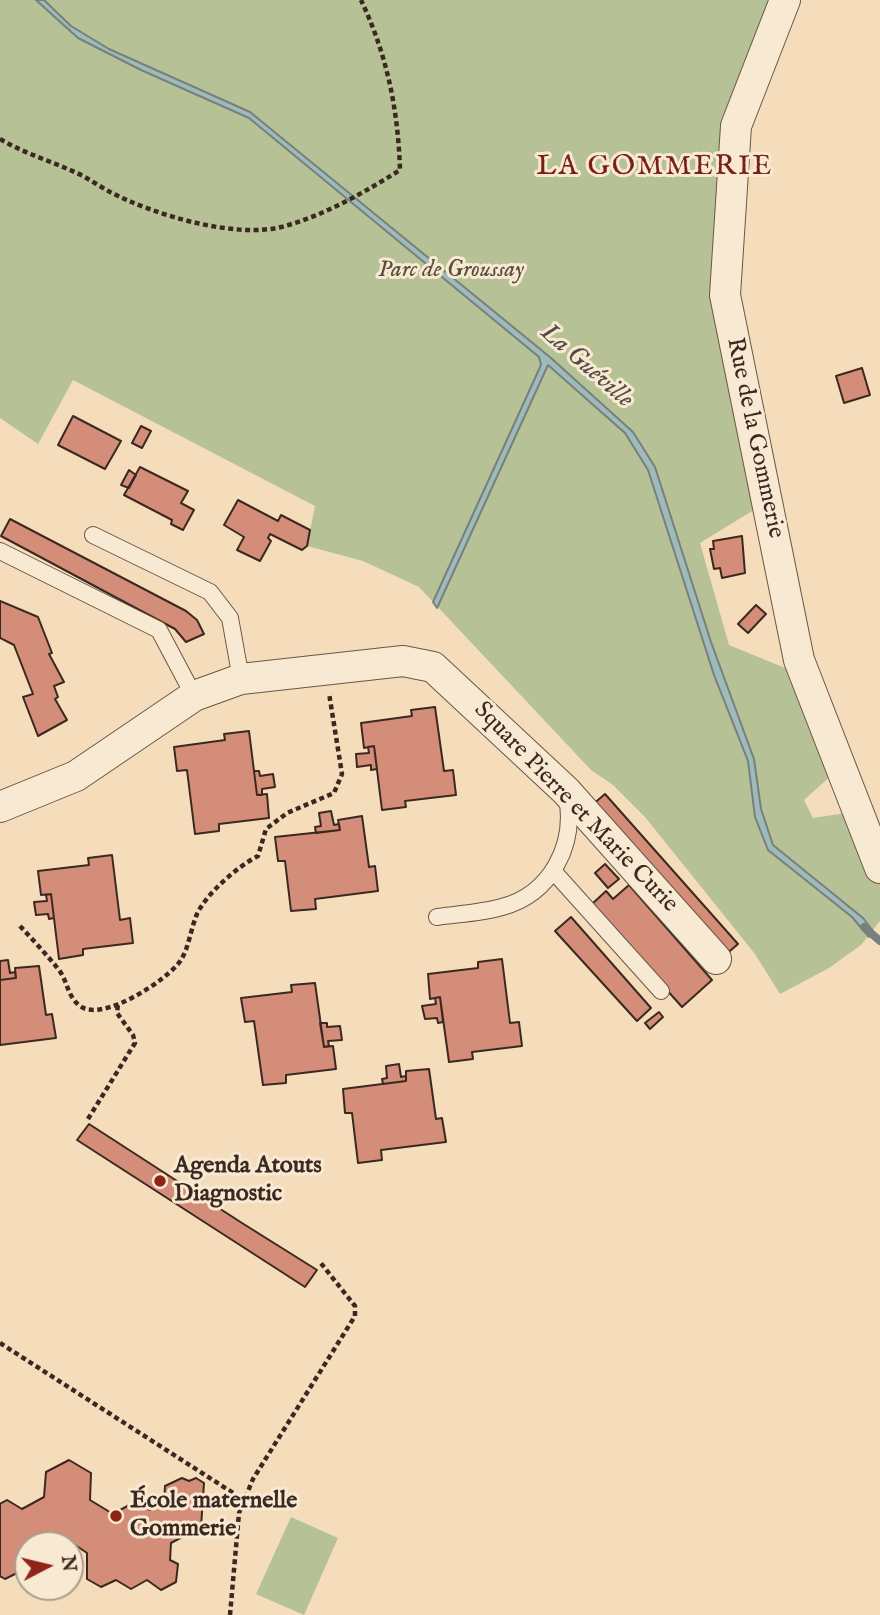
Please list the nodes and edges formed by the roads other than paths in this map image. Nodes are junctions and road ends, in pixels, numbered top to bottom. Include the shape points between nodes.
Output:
1 (785, 0) edge
2 (93, 535) dead end
3 (0, 551) edge
4 (241, 679) junction
5 (194, 696) junction
6 (566, 791) junction
7 (0, 807) edge
8 (880, 868) edge
9 (555, 873) junction
10 (437, 917) dead end
11 (716, 959) dead end
12 (661, 992) dead end

1 - 8 street, Rue de la Gommerie via 736,126 725,295 799,660
2 - 4 lane via 210,592 230,618
3 - 5 lane via 159,631
4 - 5 street, Square Pierre et Marie Curie
4 - 6 street, Square Pierre et Marie Curie via 403,661 433,667
5 - 7 street, Square Pierre et Marie Curie via 76,776
6 - 9 lane via 567,836
6 - 11 street, Square Pierre et Marie Curie
9 - 10 lane via 504,907
9 - 12 lane

